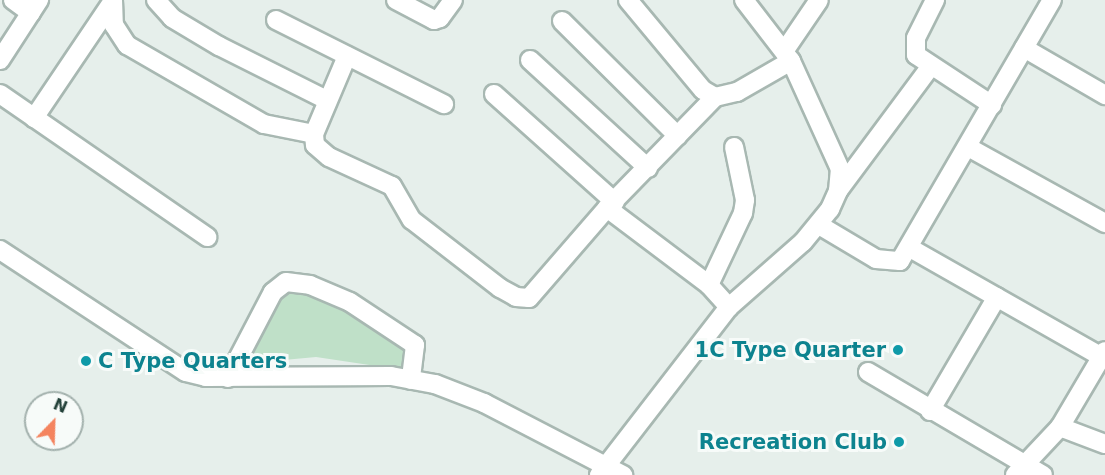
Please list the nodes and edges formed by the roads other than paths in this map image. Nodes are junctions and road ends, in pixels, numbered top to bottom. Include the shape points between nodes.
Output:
1 (13, 0) edge
2 (113, 0) edge
3 (156, 0) edge
4 (396, 0) edge
5 (453, 0) edge
6 (628, 0) edge
7 (744, 0) edge
8 (819, 0) edge
9 (934, 0) edge
10 (1052, 0) edge
11 (35, 7) edge
12 (276, 21) dead end
13 (562, 21) dead end
14 (1024, 48) junction
15 (788, 55) junction
16 (347, 56) junction
17 (0, 60) edge
18 (530, 60) dead end
19 (932, 66) junction
20 (0, 94) edge
21 (494, 94) dead end
22 (1105, 95) edge
23 (715, 97) junction
24 (327, 100) junction
25 (444, 104) dead end
26 (992, 105) junction
27 (34, 118) junction
28 (314, 134) junction
29 (678, 136) junction
30 (734, 147) dead end
31 (968, 147) junction
32 (648, 168) junction
33 (838, 191) junction
34 (611, 205) junction
35 (1105, 223) edge
36 (819, 225) junction
37 (207, 237) dead end
38 (910, 248) junction
39 (0, 250) edge
40 (709, 285) junction
41 (996, 297) junction
42 (729, 306) junction
43 (1103, 354) edge
44 (868, 372) dead end
45 (228, 378) junction
46 (411, 380) junction
47 (930, 411) junction
48 (1060, 426) junction
49 (1105, 444) edge
50 (1020, 470) edge
51 (609, 472) edge
52 (1043, 475) edge

1 - 11 street
2 - 27 street
2 - 28 street via 114,26 127,45 264,124
3 - 24 street via 172,18 219,46
4 - 5 street via 434,20
6 - 23 street via 691,76
7 - 15 street
8 - 15 street
9 - 19 street via 914,48 916,55
10 - 14 street
11 - 17 street
12 - 16 street
13 - 29 street
14 - 22 street
14 - 26 street
15 - 23 street via 737,92
15 - 33 street via 840,169
16 - 24 street
16 - 25 street
18 - 32 street
19 - 26 street
19 - 33 street
20 - 27 street
21 - 34 street
23 - 29 street
24 - 28 street
26 - 31 street
27 - 37 street
28 - 34 street via 319,151 392,186 412,220 500,288 523,300 534,293
29 - 32 street
30 - 40 street via 745,201 743,213
31 - 35 street
31 - 38 street
32 - 34 street
33 - 36 street
34 - 40 street
36 - 38 street via 876,259 900,261
36 - 42 street
38 - 41 street
39 - 45 street via 186,372
40 - 42 street
41 - 43 street
41 - 47 street
42 - 51 street
43 - 48 street
44 - 47 street
45 - 46 street via 391,376
45 - 46 street via 273,292 286,282 310,285 350,302 416,345
46 - 51 street via 484,403
47 - 50 street
48 - 49 street
48 - 50 street
50 - 52 street

